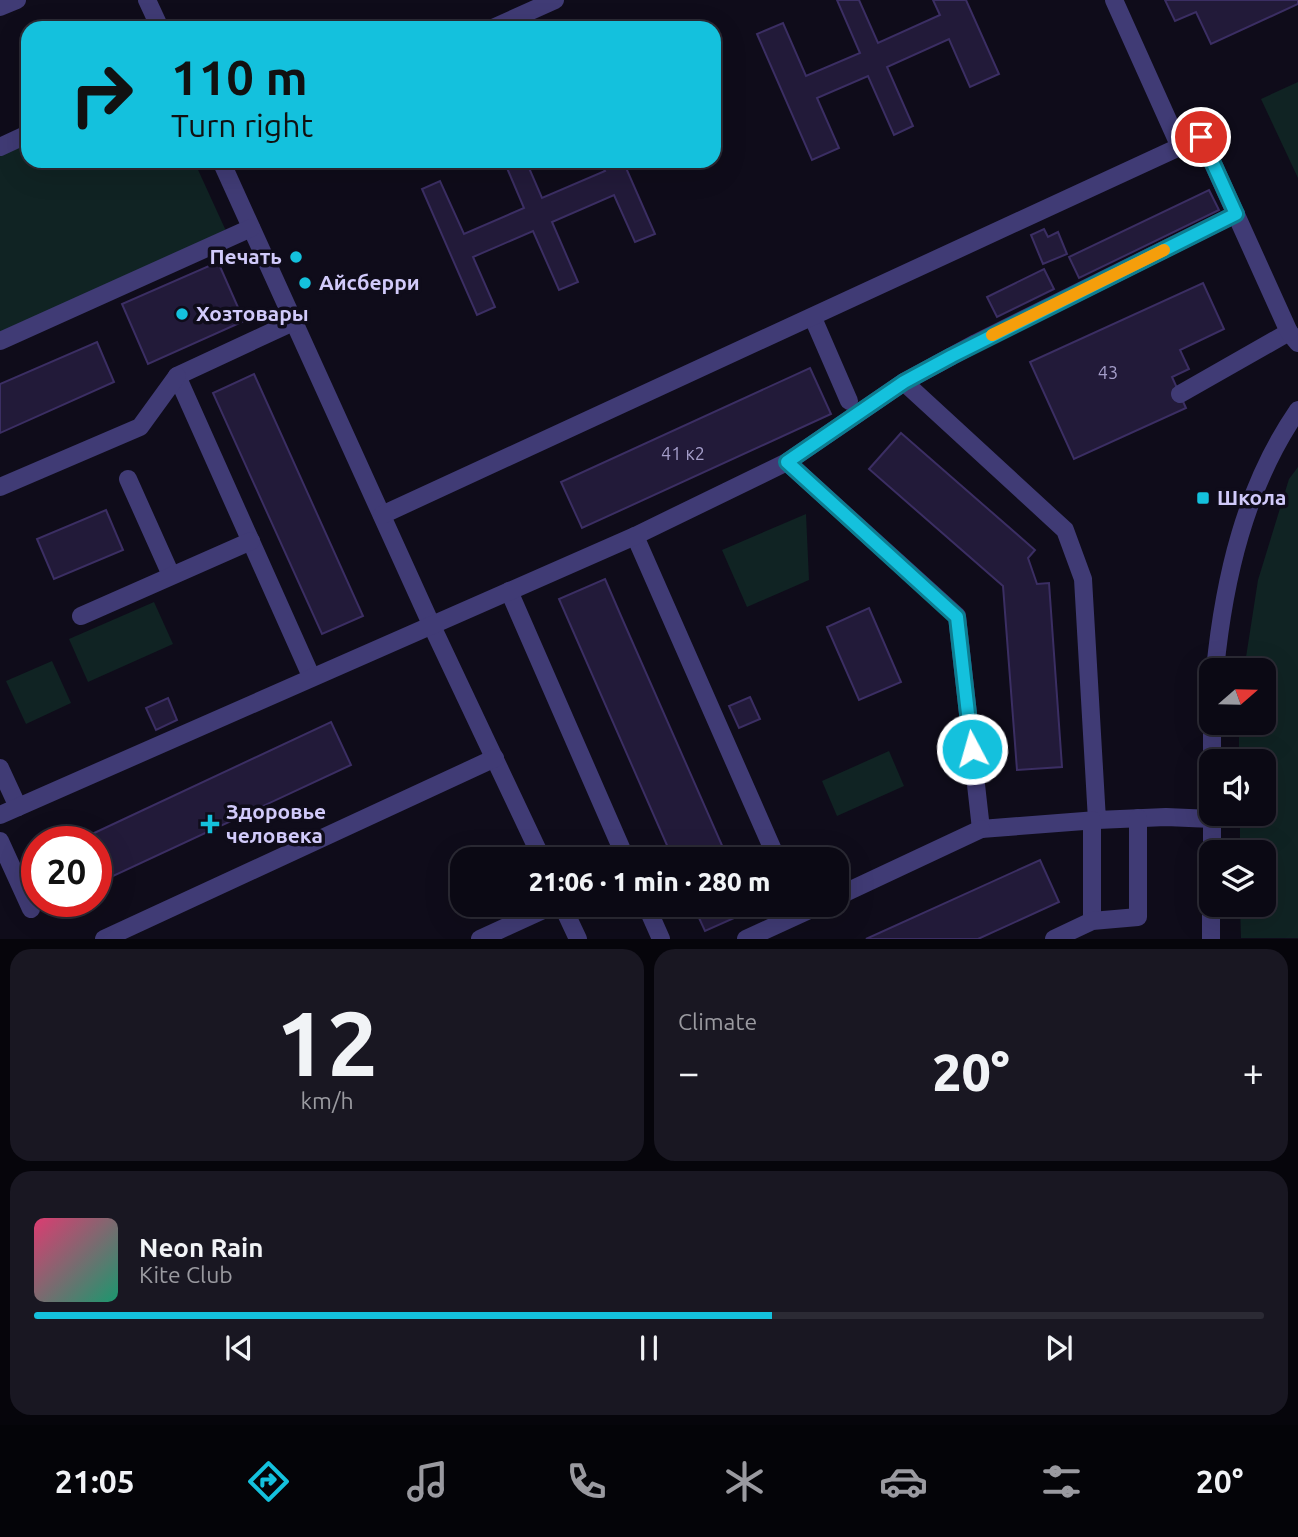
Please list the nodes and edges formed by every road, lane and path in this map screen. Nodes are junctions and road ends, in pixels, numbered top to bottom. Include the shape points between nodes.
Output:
1 (17, 0) edge
2 (147, 0) edge
3 (555, 0) edge
4 (1114, 0) edge
5 (0, 8) edge
6 (157, 21) edge
7 (508, 21) edge
8 (21, 137) edge
9 (0, 147) edge
10 (1180, 147) junction
11 (224, 168) edge
12 (1236, 214) junction
13 (251, 228) junction
14 (813, 318) junction
15 (293, 322) junction
16 (1294, 338) edge
17 (0, 341) edge
18 (177, 376) junction
19 (904, 382) junction
20 (1180, 394) dead end
21 (849, 401) dead end
22 (1298, 411) edge
23 (787, 462) junction
24 (128, 479) dead end
25 (0, 487) edge
26 (382, 516) junction
27 (635, 536) junction
28 (251, 541) junction
29 (172, 575) junction
30 (509, 591) junction
31 (82, 616) dead end
32 (431, 624) junction
33 (1217, 658) edge
34 (311, 676) junction
35 (495, 758) junction
36 (0, 768) edge
37 (18, 807) junction
38 (0, 816) edge
39 (1199, 817) edge
40 (1138, 818) junction
41 (1094, 820) junction
42 (981, 829) junction
43 (0, 841) edge
44 (536, 847) edge
45 (621, 847) edge
46 (772, 847) edge
47 (21, 887) edge
48 (849, 891) edge
49 (528, 917) edge
50 (568, 917) edge
51 (651, 917) edge
52 (785, 917) edge
53 (1211, 917) edge
54 (1092, 921) junction
55 (104, 939) edge
56 (480, 939) edge
57 (578, 939) edge
58 (660, 939) edge
59 (746, 939) edge
60 (1054, 939) edge
61 (1211, 939) edge

1 - 5 street
2 - 6 street
3 - 7 street
4 - 10 street
8 - 9 street
10 - 12 street via 1201,137
10 - 14 street
11 - 13 street
12 - 16 street
12 - 19 street
13 - 15 street
13 - 17 street
14 - 21 street
14 - 26 street
15 - 18 street
15 - 26 street
16 - 20 street
18 - 25 street via 141,427
18 - 28 street
19 - 23 street
19 - 41 street via 1065,530 1083,579
22 - 33 street via 1249,503 1226,592
23 - 27 street
23 - 42 street via 957,617
24 - 29 street
26 - 32 street
27 - 30 street
27 - 46 street
28 - 29 street
28 - 34 street
29 - 31 street
30 - 32 street
30 - 45 street
32 - 34 street
32 - 35 street
34 - 37 street
35 - 44 street
35 - 55 street
36 - 37 street
37 - 38 street
39 - 40 street
40 - 41 street
40 - 54 street via 1138,917
41 - 42 street
41 - 54 street
42 - 48 street
43 - 47 street
49 - 56 street
50 - 57 street
51 - 58 street
52 - 59 street
53 - 61 street
54 - 60 street

